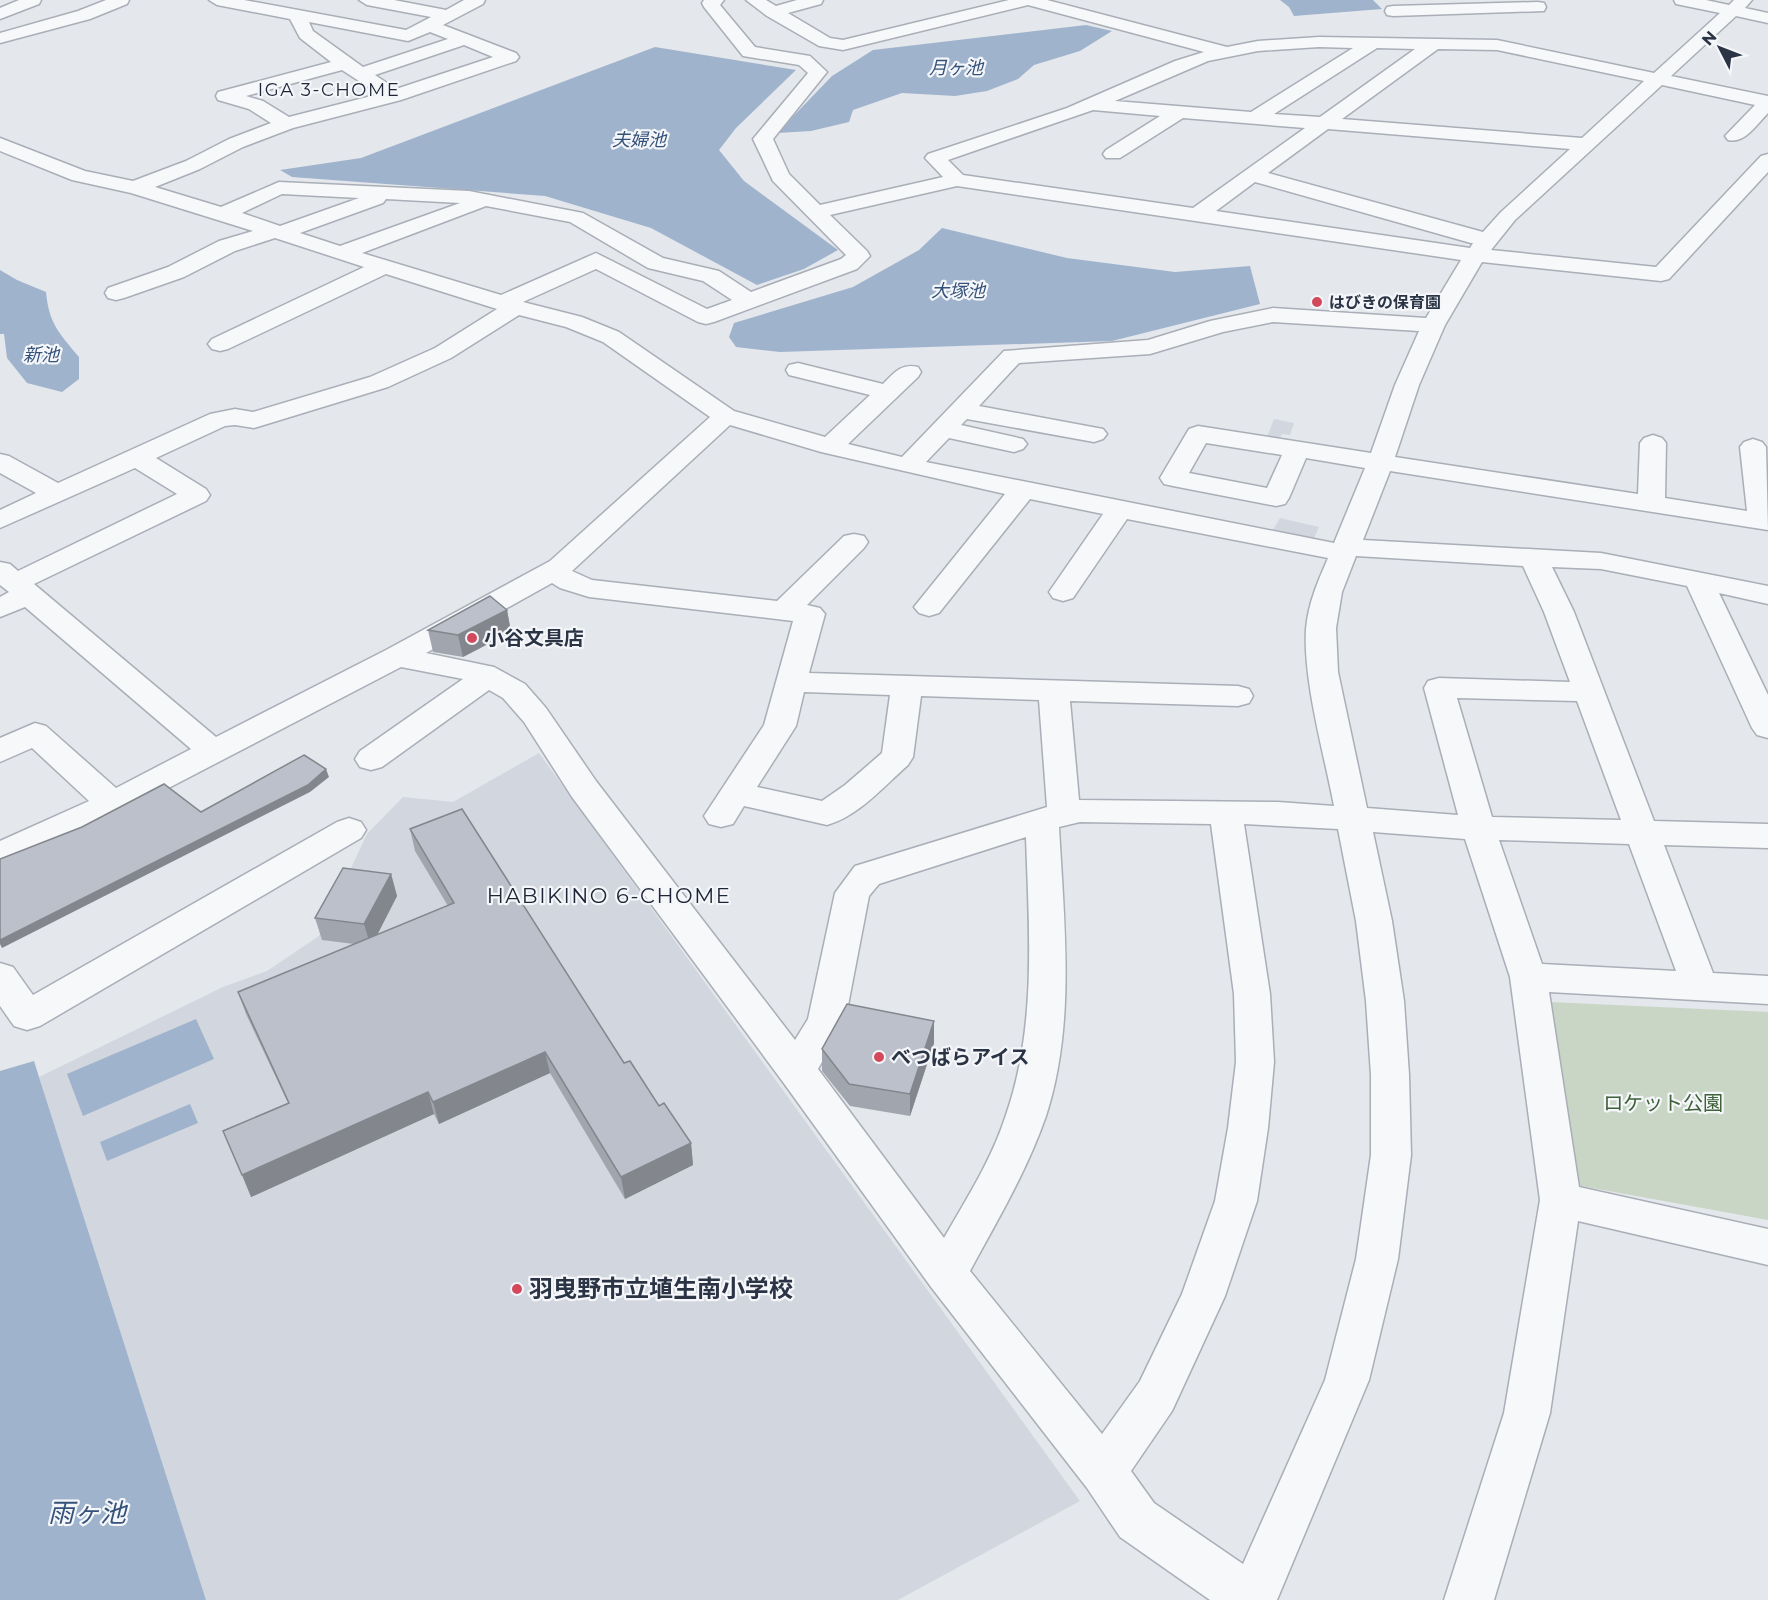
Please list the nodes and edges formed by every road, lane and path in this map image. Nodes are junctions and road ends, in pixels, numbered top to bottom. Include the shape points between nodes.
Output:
1 (33, 0) edge
2 (121, 0) edge
3 (217, 0) edge
4 (367, 0) edge
5 (477, 0) edge
6 (716, 0) edge
7 (754, 0) edge
8 (815, 0) edge
9 (1029, 0) edge
10 (1682, 0) edge
11 (249, 2) edge
12 (1487, 4) edge
13 (1388, 5) edge
14 (1739, 5) edge
15 (1538, 7) dead end
16 (773, 12) junction
17 (0, 14) edge
18 (297, 15) junction
19 (447, 15) junction
20 (1768, 18) edge
21 (428, 25) junction
22 (0, 38) edge
23 (465, 39) junction
24 (1373, 43) junction
25 (1430, 43) junction
26 (1226, 52) junction
27 (1531, 52) junction
28 (353, 69) junction
29 (1658, 79) junction
30 (394, 96) junction
31 (1768, 102) edge
32 (1093, 105) junction
33 (1179, 112) junction
34 (1254, 118) junction
35 (286, 124) junction
36 (1321, 124) junction
37 (1736, 136) dead end
38 (0, 144) edge
39 (1586, 144) junction
40 (1113, 154) dead end
41 (1768, 160) edge
42 (1252, 175) junction
43 (957, 180) junction
44 (135, 188) junction
45 (390, 194) junction
46 (485, 200) junction
47 (815, 212) junction
48 (223, 214) junction
49 (1197, 215) junction
50 (279, 232) junction
51 (1481, 248) junction
52 (340, 253) junction
53 (385, 266) junction
54 (116, 293) dead end
55 (749, 301) junction
56 (509, 305) junction
57 (1433, 325) junction
58 (220, 344) dead end
59 (798, 370) dead end
60 (909, 372) dead end
61 (887, 392) junction
62 (961, 410) junction
63 (725, 416) junction
64 (943, 429) junction
65 (1093, 434) dead end
66 (1653, 443) dead end
67 (1014, 444) dead end
68 (830, 447) junction
69 (1753, 447) dead end
70 (1297, 450) dead end
71 (136, 457) junction
72 (0, 462) edge
73 (1380, 463) junction
74 (908, 466) junction
75 (1023, 490) junction
76 (57, 494) junction
77 (1651, 504) junction
78 (1121, 508) junction
79 (0, 520) edge
80 (1765, 522) edge
81 (854, 542) dead end
82 (1345, 550) junction
83 (1534, 558) junction
84 (552, 571) junction
85 (1698, 580) junction
86 (11, 589) edge
87 (1063, 592) dead end
88 (1768, 595) edge
89 (928, 607) dead end
90 (784, 611) junction
91 (398, 657) junction
92 (488, 676) junction
93 (1756, 679) edge
94 (792, 682) junction
95 (908, 686) junction
96 (1054, 690) junction
97 (1589, 692) junction
98 (1238, 696) dead end
99 (1768, 728) edge
100 (0, 751) edge
101 (213, 751) junction
102 (370, 759) dead end
103 (112, 803) junction
104 (1226, 812) junction
105 (1053, 818) junction
106 (1353, 818) junction
107 (1478, 828) junction
108 (349, 830) dead end
109 (1643, 831) junction
110 (1768, 836) edge
111 (0, 854) edge
112 (0, 977) edge
113 (1528, 977) junction
114 (1700, 987) junction
115 (1768, 990) edge
116 (797, 1071) junction
117 (1561, 1200) junction
118 (1768, 1247) edge
119 (946, 1274) junction
120 (1103, 1472) junction
121 (1252, 1600) edge
122 (1469, 1600) edge

1 - 17 street
2 - 22 street via 84,15
3 - 11 street
4 - 19 street
5 - 19 street
6 - 47 street via 710,3 749,52 804,60 818,72 763,139 780,177
7 - 16 street
8 - 16 street
9 - 16 street via 843,45 825,42
9 - 26 street
10 - 14 street
11 - 18 street
12 - 13 street
12 - 15 street
12 - 27 street
13 - 25 street
14 - 20 street
14 - 29 street
18 - 21 street via 408,36
18 - 28 street via 306,34
19 - 21 street
21 - 23 street
23 - 28 street
23 - 30 street via 510,57
24 - 25 street
24 - 26 street via 1309,42
24 - 34 street
25 - 27 street via 1497,45
25 - 36 street
26 - 32 street via 1181,65
27 - 29 street
28 - 30 street
28 - 35 street via 225,96 256,105
29 - 31 street
29 - 39 street
30 - 35 street
31 - 37 street
32 - 33 street
32 - 43 street via 935,158
33 - 34 street
33 - 40 street
34 - 36 street
35 - 44 street
36 - 39 street
36 - 42 street
38 - 44 street via 79,176
39 - 51 street via 1508,216
41 - 51 street via 1661,274
42 - 49 street
42 - 51 street
43 - 47 street
43 - 49 street
44 - 48 street
45 - 46 street
45 - 48 street via 279,188
45 - 50 street
46 - 52 street
46 - 55 street via 576,217 656,263 711,276
47 - 55 street via 859,256 849,264
48 - 50 street
49 - 51 street
50 - 52 street
50 - 54 street via 227,246 176,272
51 - 57 street
52 - 53 street
53 - 56 street
53 - 58 street
55 - 56 street via 706,317 596,260
56 - 63 street via 611,337
56 - 71 street via 443,353 379,382 254,420 219,419
57 - 62 street via 1274,315 1218,326 1150,347 1012,356
57 - 73 street
59 - 61 street
60 - 61 street
61 - 68 street
62 - 64 street
62 - 65 street
63 - 68 street
63 - 84 street
64 - 67 street
64 - 74 street
66 - 77 street
68 - 74 street
69 - 80 street
70 - 73 street
71 - 76 street
71 - 86 street via 196,495
72 - 76 street
73 - 77 street
73 - 82 street
74 - 75 street
75 - 78 street
75 - 89 street
76 - 79 street
77 - 80 street
78 - 82 street
78 - 87 street
81 - 90 street
82 - 83 street
82 - 106 street via 1328,592 1321,628 1323,672
83 - 85 street via 1601,561
83 - 97 street
84 - 90 street via 589,588
84 - 91 street
85 - 88 street
85 - 93 street
86 - 101 street
90 - 94 street via 810,614
91 - 92 street
91 - 101 street
92 - 102 street
92 - 116 street via 514,691 535,715 584,789
93 - 99 street
94 - 95 street
94 - 95 street via 780,726 728,805 828,814 897,757
95 - 96 street
96 - 98 street
96 - 105 street
97 - 107 street via 1439,688
97 - 109 street
100 - 103 street via 35,733
101 - 103 street
103 - 111 street
104 - 105 street via 1080,811
104 - 106 street
104 - 120 street via 1252,994 1255,1062 1236,1201 1203,1296 1156,1396
105 - 116 street via 867,875 852,893 826,1021
105 - 119 street via 1047,1014 1033,1094 1008,1161
106 - 107 street
106 - 121 street via 1385,1001 1391,1155 1377,1259 1347,1380
107 - 109 street
107 - 113 street
108 - 112 street via 27,1016
109 - 110 street
109 - 114 street
113 - 114 street
113 - 117 street
114 - 115 street
116 - 119 street
117 - 118 street
117 - 122 street via 1527,1413
119 - 120 street
120 - 121 street via 1137,1520

